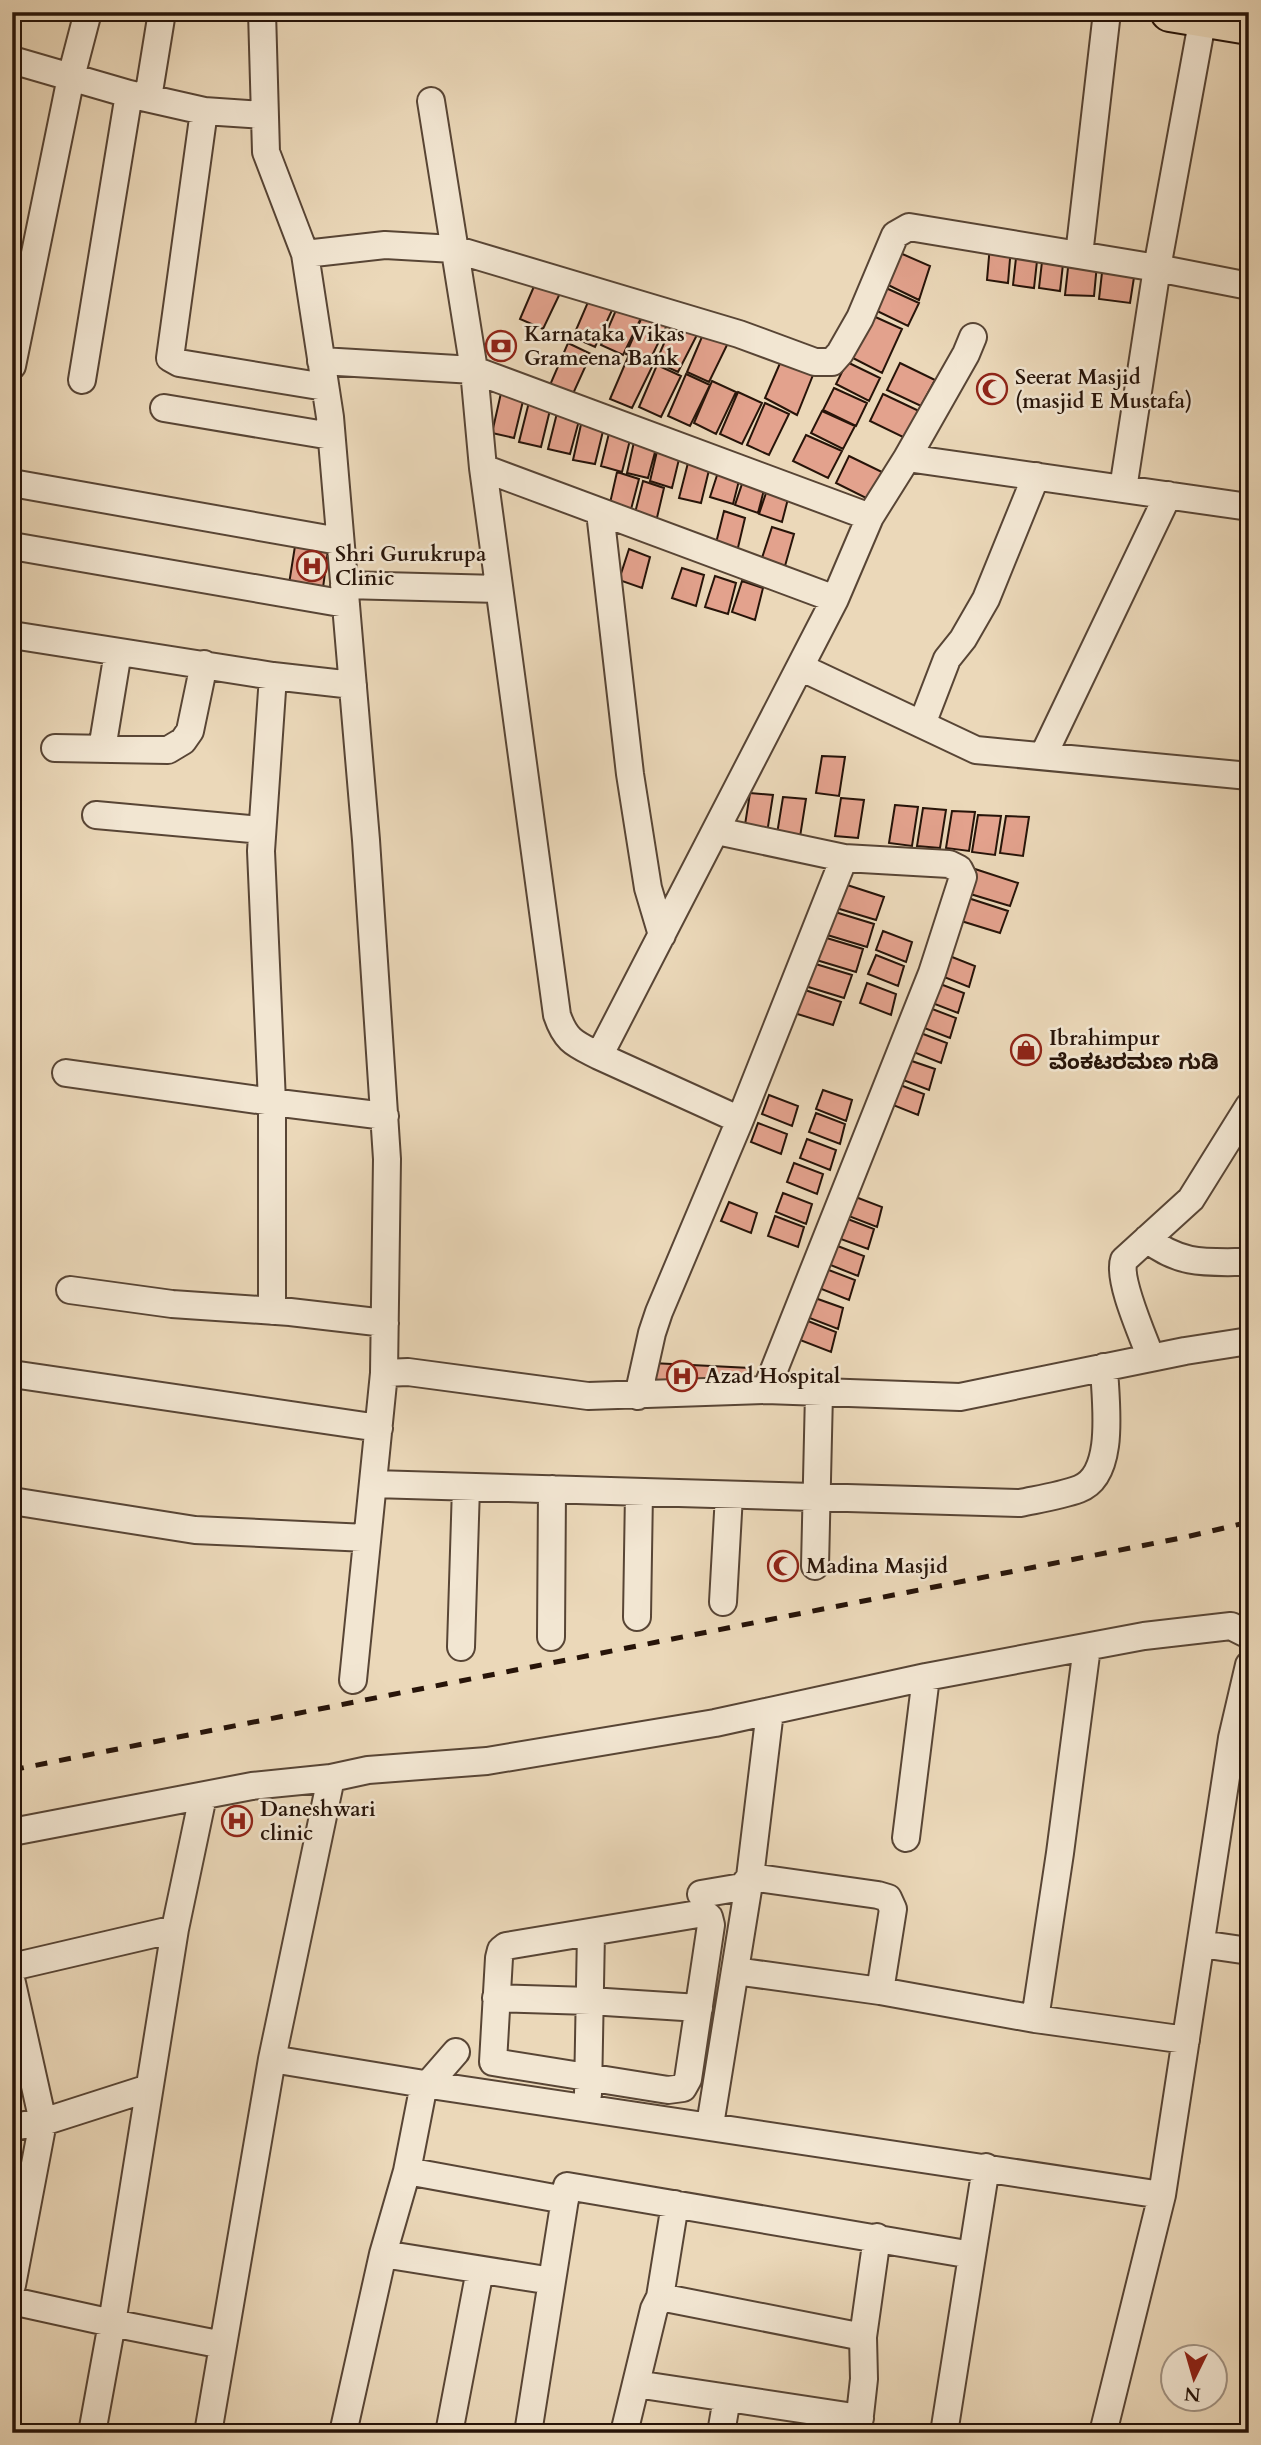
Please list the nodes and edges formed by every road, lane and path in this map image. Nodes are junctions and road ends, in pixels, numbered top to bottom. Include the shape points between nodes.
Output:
1 (88, 12) edge
2 (162, 12) edge
3 (262, 12) edge
4 (1107, 12) edge
5 (1186, 15) edge
6 (1249, 25) edge
7 (12, 60) edge
8 (71, 77) junction
9 (138, 96) junction
10 (431, 101) dead end
11 (204, 111) junction
12 (264, 115) junction
13 (454, 249) junction
14 (305, 254) junction
15 (1079, 255) junction
16 (1157, 268) junction
17 (1249, 286) edge
18 (973, 337) dead end
19 (12, 366) edge
20 (474, 370) junction
21 (323, 374) junction
22 (82, 380) dead end
23 (164, 408) dead end
24 (331, 436) junction
25 (908, 458) junction
26 (483, 468) junction
27 (1036, 476) junction
28 (12, 483) edge
29 (1123, 489) junction
30 (1168, 495) junction
31 (1249, 506) edge
32 (600, 512) junction
33 (870, 517) junction
34 (339, 541) junction
35 (12, 546) edge
36 (499, 589) junction
37 (345, 594) junction
38 (835, 599) junction
39 (12, 635) edge
40 (118, 652) junction
41 (204, 664) junction
42 (800, 667) junction
43 (273, 676) junction
44 (353, 685) junction
45 (922, 724) junction
46 (55, 748) dead end
47 (102, 749) junction
48 (1043, 756) junction
49 (1249, 776) edge
50 (96, 815) dead end
51 (261, 830) junction
52 (717, 831) junction
53 (844, 858) junction
54 (662, 935) junction
55 (599, 1056) junction
56 (66, 1073) dead end
57 (272, 1102) junction
58 (1249, 1106) edge
59 (385, 1115) junction
60 (740, 1120) junction
61 (1147, 1239) junction
62 (1249, 1262) edge
63 (70, 1290) dead end
64 (272, 1311) junction
65 (385, 1324) junction
66 (1249, 1341) edge
67 (1151, 1357) junction
68 (1104, 1367) junction
69 (384, 1373) junction
70 (12, 1374) edge
71 (766, 1390) junction
72 (819, 1393) junction
73 (638, 1396) junction
74 (379, 1428) junction
75 (373, 1484) junction
76 (466, 1487) junction
77 (552, 1489) junction
78 (639, 1492) junction
79 (729, 1494) junction
80 (817, 1497) junction
81 (12, 1500) edge
82 (367, 1538) junction
83 (815, 1566) dead end
84 (723, 1602) dead end
85 (637, 1617) dead end
86 (1249, 1635) edge
87 (551, 1637) dead end
88 (461, 1647) dead end
89 (1087, 1647) junction
90 (1249, 1665) edge
91 (926, 1677) junction
92 (353, 1680) dead end
93 (771, 1711) junction
94 (1240, 1737) edge
95 (331, 1777) junction
96 (204, 1796) junction
97 (12, 1832) edge
98 (906, 1838) dead end
99 (750, 1877) junction
100 (701, 1894) dead end
101 (175, 1929) junction
102 (591, 1932) junction
103 (1200, 1944) junction
104 (1249, 1951) edge
105 (12, 1968) edge
106 (735, 1971) junction
107 (12, 1983) edge
108 (880, 1991) junction
109 (496, 1998) junction
110 (590, 2000) junction
111 (699, 2008) junction
112 (1035, 2019) junction
113 (1186, 2040) junction
114 (456, 2052) dead end
115 (272, 2059) junction
116 (589, 2079) junction
117 (424, 2084) junction
118 (149, 2088) junction
119 (588, 2107) junction
120 (43, 2122) junction
121 (710, 2125) junction
122 (12, 2127) edge
123 (986, 2167) junction
124 (407, 2171) junction
125 (1162, 2195) junction
126 (565, 2200) junction
127 (675, 2204) junction
128 (877, 2237) junction
129 (383, 2255) junction
130 (972, 2255) junction
131 (480, 2270) junction
132 (552, 2281) junction
133 (12, 2284) edge
134 (660, 2297) junction
135 (12, 2301) edge
136 (112, 2323) junction
137 (863, 2337) junction
138 (223, 2345) junction
139 (636, 2384) junction
140 (727, 2398) junction
141 (859, 2425) edge
142 (92, 2433) edge
143 (208, 2433) edge
144 (343, 2433) edge
145 (449, 2433) edge
146 (528, 2433) edge
147 (624, 2433) edge
148 (721, 2433) edge
149 (944, 2433) edge
150 (1103, 2433) edge

1 - 8 street
2 - 9 street
3 - 12 street
4 - 15 street
5 - 6 highway
5 - 16 street
7 - 8 street
8 - 9 street
8 - 19 street
9 - 11 street
9 - 22 street
10 - 13 street
11 - 12 street
11 - 21 street via 170,358 178,363
12 - 14 street via 266,152
13 - 14 street via 385,246
13 - 15 street via 739,334 816,362 832,362 840,353 900,230 917,228
13 - 20 street
14 - 21 street
15 - 16 street
16 - 17 street
16 - 29 street
18 - 25 street
20 - 21 street
20 - 26 street
20 - 33 street
21 - 24 street
23 - 24 street
24 - 34 street
25 - 27 street
25 - 33 street
26 - 32 street
26 - 36 street
27 - 29 street
27 - 45 street via 986,599 947,659
28 - 34 street
29 - 30 street
30 - 31 street
30 - 48 street
32 - 38 street
32 - 54 street via 630,774 648,888
33 - 38 street
34 - 37 street
35 - 37 street
36 - 37 street
36 - 55 street via 557,1015 572,1042
37 - 44 street
38 - 42 street
39 - 40 street
40 - 41 street
40 - 47 street
41 - 43 street
41 - 47 street via 190,731 183,741 168,750
42 - 45 street
42 - 52 street
43 - 44 street
43 - 51 street
44 - 59 street
45 - 48 street via 976,750
46 - 47 street
48 - 49 street
50 - 51 street
51 - 57 street
52 - 53 street
52 - 54 street
53 - 60 street
53 - 71 street via 949,864 960,869 963,877 932,973
54 - 55 street
55 - 60 street
56 - 57 street
57 - 59 street
57 - 64 street
58 - 61 street via 1191,1199
59 - 65 street
60 - 73 street via 659,1312
61 - 62 street via 1180,1259
61 - 67 street via 1124,1260 1121,1273
63 - 64 street
64 - 65 street
65 - 69 street
66 - 67 street
67 - 68 street
68 - 72 street via 960,1397
68 - 80 street via 1107,1447 1092,1480 1081,1489 1020,1503
69 - 73 street via 408,1372 589,1396
69 - 74 street
70 - 74 street
71 - 72 street
71 - 73 street
72 - 80 street
74 - 75 street
75 - 76 street
75 - 82 street
76 - 77 street
76 - 88 street
77 - 78 street
77 - 87 street
78 - 79 street
78 - 85 street
79 - 80 street
79 - 84 street
80 - 83 street
81 - 82 street via 195,1530
82 - 92 street
86 - 89 street via 1231,1626 1207,1627
89 - 91 street
89 - 112 street
90 - 94 street
91 - 93 street
91 - 98 street
93 - 95 street via 487,1761
93 - 99 street
94 - 103 street
95 - 96 street
95 - 115 street
96 - 97 street
96 - 101 street
99 - 100 street via 742,1887
99 - 106 street
99 - 108 street via 888,1898 893,1909
101 - 105 street
101 - 118 street
102 - 109 street via 506,1945 499,1958
102 - 110 street
102 - 111 street via 704,1913 711,1925
103 - 104 street
103 - 113 street
106 - 108 street
106 - 121 street
107 - 120 street
108 - 112 street
109 - 110 street
109 - 116 street via 493,2062
110 - 111 street
110 - 116 street
111 - 116 street via 683,2088
112 - 113 street
113 - 125 street
114 - 117 street
115 - 117 street
115 - 138 street
116 - 119 street
117 - 119 street
117 - 124 street
118 - 120 street
118 - 136 street
119 - 121 street
120 - 122 street
120 - 133 street
121 - 123 street
123 - 125 street
123 - 130 street
124 - 126 street
124 - 129 street
125 - 150 street
126 - 127 street via 567,2186
126 - 132 street
127 - 128 street
127 - 134 street
128 - 130 street
128 - 137 street
129 - 131 street
129 - 144 street
130 - 149 street
131 - 132 street
131 - 145 street
132 - 146 street
134 - 137 street
134 - 139 street
135 - 136 street
136 - 138 street
136 - 142 street
137 - 141 street
138 - 143 street
139 - 140 street
139 - 147 street
140 - 141 street
140 - 148 street

